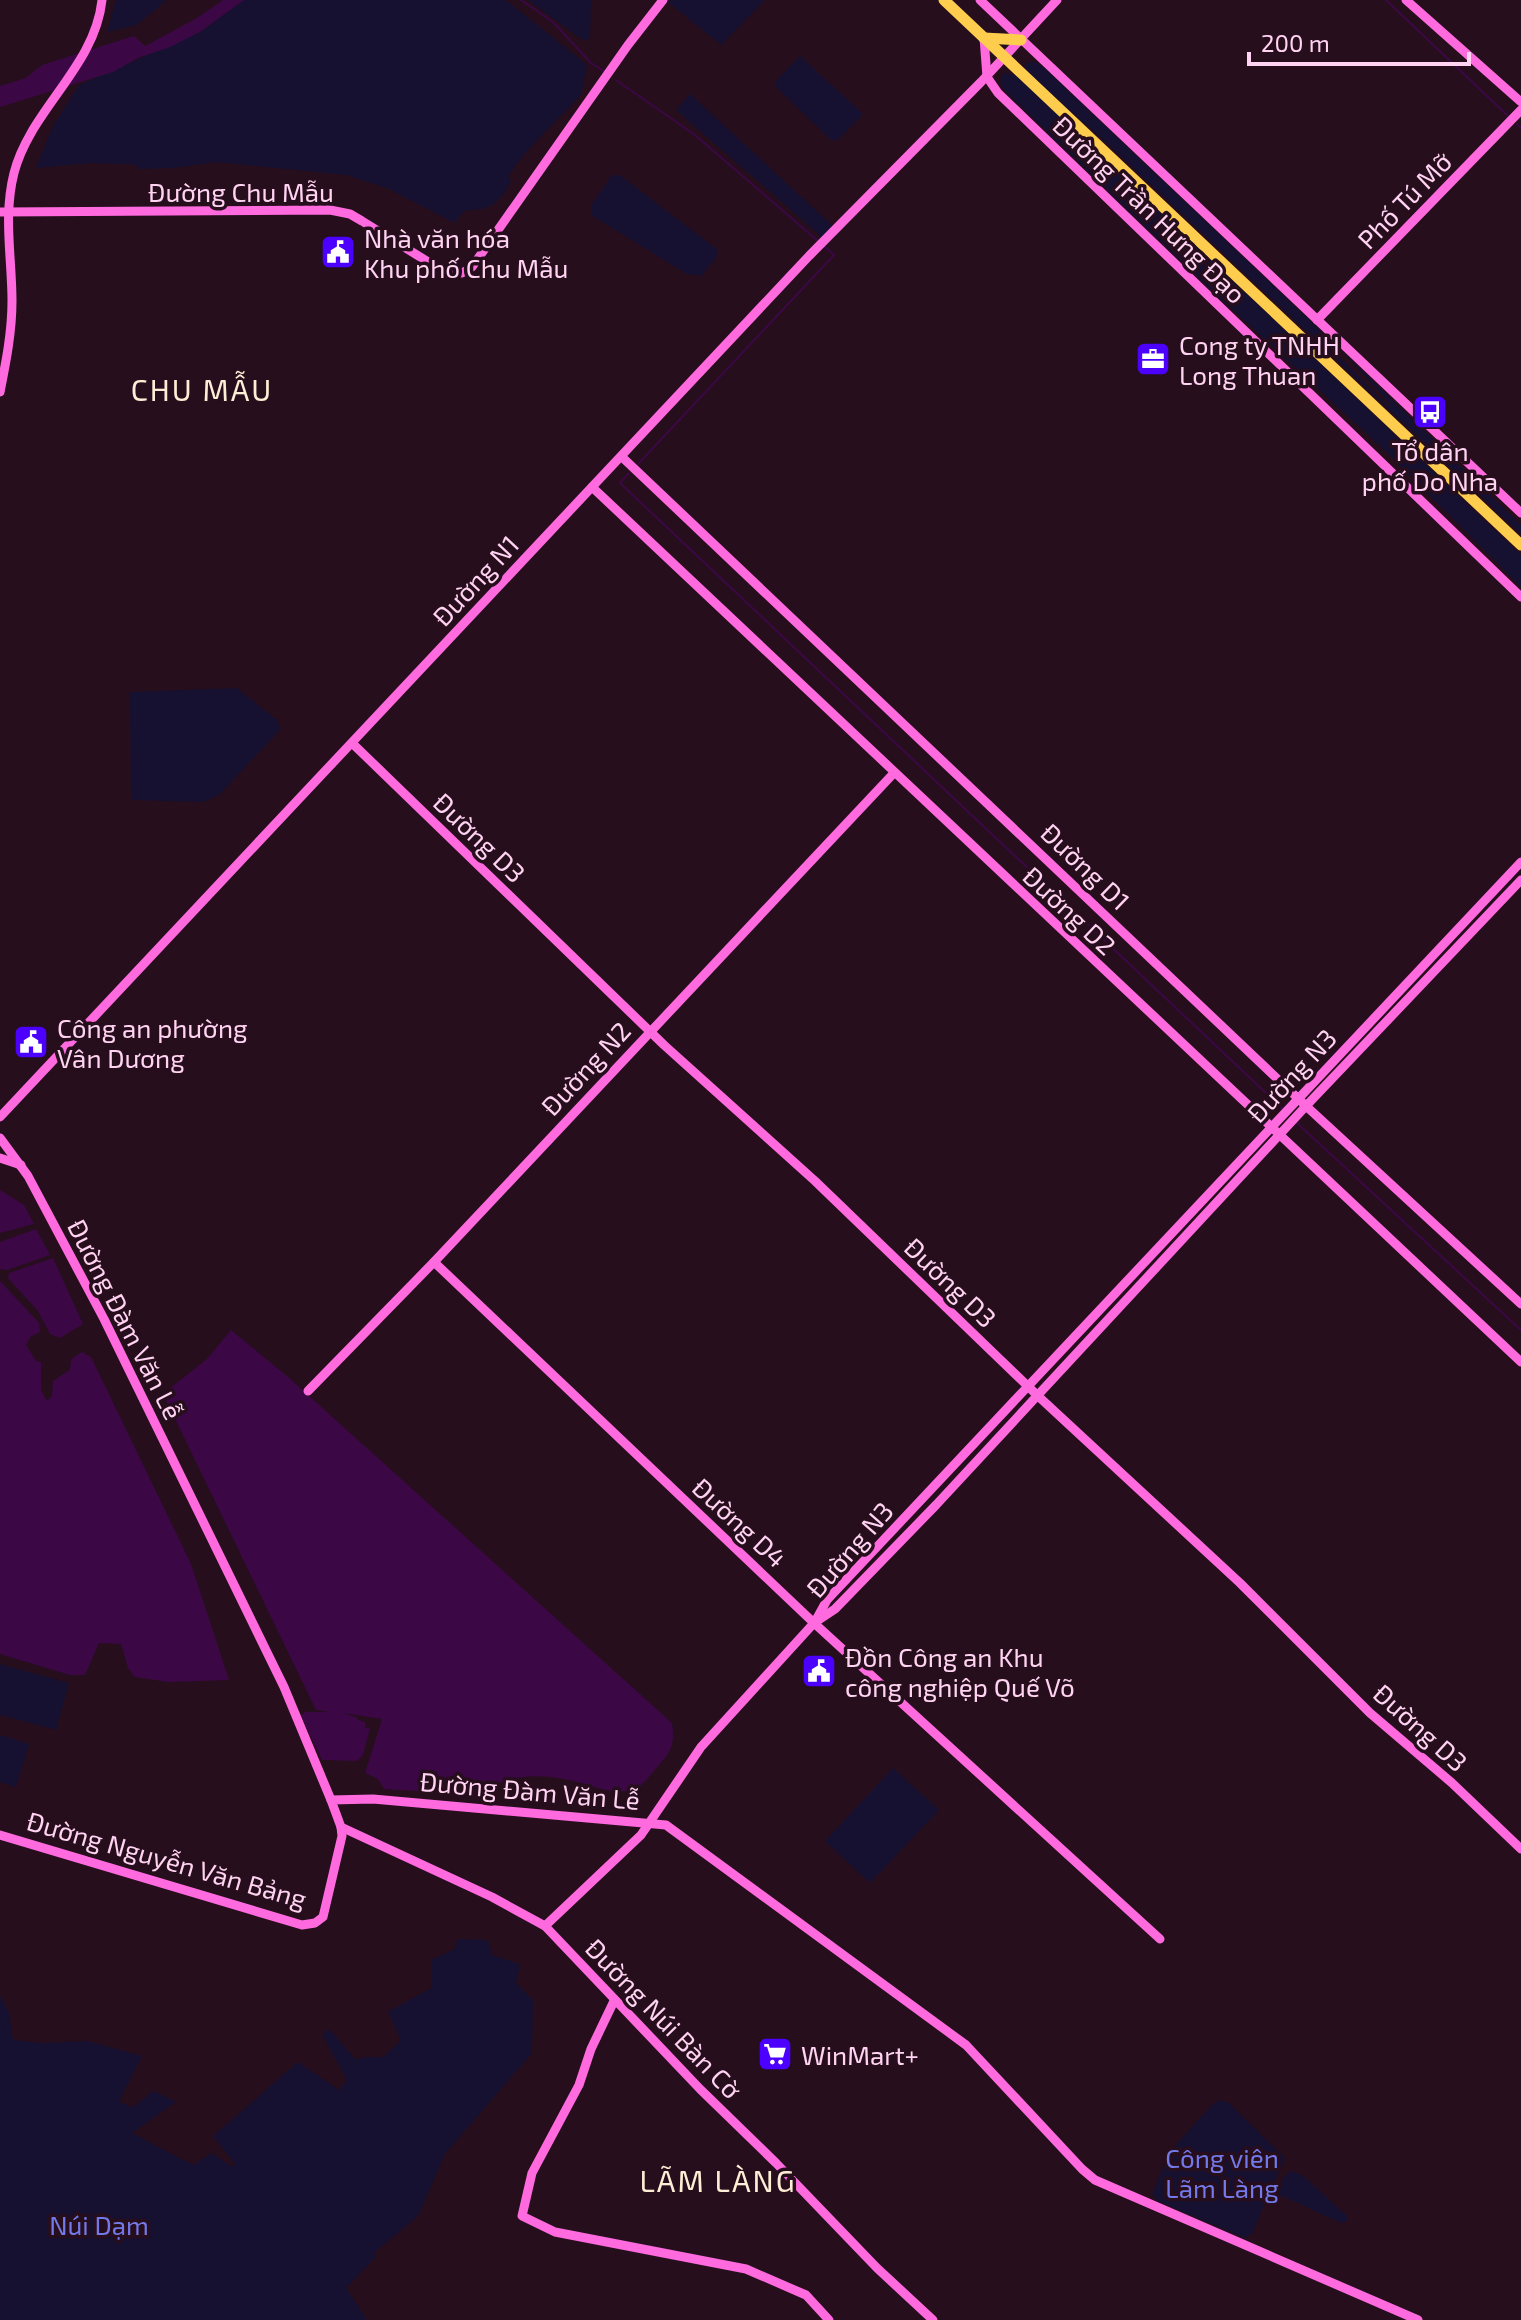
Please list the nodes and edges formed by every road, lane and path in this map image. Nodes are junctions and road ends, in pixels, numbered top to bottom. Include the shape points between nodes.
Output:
1 (102, 0) edge
2 (663, 0) edge
3 (944, 0) edge
4 (980, 0) edge
5 (1057, 0) edge
6 (1406, 0) edge
7 (984, 38) junction
8 (1021, 40) junction
9 (1005, 57) junction
10 (987, 77) junction
11 (1521, 102) edge
12 (1521, 110) edge
13 (4, 212) edge
14 (1317, 320) junction
15 (0, 392) edge
16 (622, 457) junction
17 (592, 487) junction
18 (1521, 513) edge
19 (1521, 545) edge
20 (1521, 597) edge
21 (353, 744) junction
22 (893, 774) junction
23 (1521, 862) edge
24 (1521, 880) edge
25 (649, 1031) junction
26 (1300, 1105) junction
27 (0, 1117) edge
28 (1277, 1129) junction
29 (0, 1138) edge
30 (0, 1158) edge
31 (21, 1165) junction
32 (1148, 1256) junction
33 (434, 1262) junction
34 (1158, 1265) junction
35 (1521, 1304) edge
36 (1521, 1362) edge
37 (1029, 1387) junction
38 (308, 1391) dead end
39 (1038, 1396) junction
40 (814, 1623) junction
41 (331, 1800) junction
42 (650, 1822) junction
43 (341, 1827) junction
44 (0, 1835) edge
45 (1521, 1849) edge
46 (545, 1926) junction
47 (1160, 1939) dead end
48 (614, 2001) junction
49 (829, 2320) edge
50 (933, 2320) edge
51 (1418, 2320) edge

1 - 13 street via 85,49 18,160
2 - 13 street, Đường Chu Mẫu via 472,267 462,273 438,268 350,214 330,210
3 - 7 highway, Đường Trần Hưng Đạo
4 - 8 street, Đường Trần Hưng Đạo
5 - 8 street, Đường N1
6 - 11 street
7 - 8 highway
7 - 9 highway, Đường Trần Hưng Đạo
7 - 10 street
8 - 9 street, Đường N1
8 - 14 street, Đường Trần Hưng Đạo
9 - 10 street, Đường N1
9 - 19 highway, Đường Trần Hưng Đạo
10 - 16 street, Đường N1 via 809,256
10 - 20 street, Đường Trần Hưng Đạo
12 - 14 street, Phố Tú Mỡ
13 - 15 street via 11,326
14 - 18 street, Đường Trần Hưng Đạo
16 - 17 street, Đường N1
16 - 26 street, Đường D1
17 - 21 street, Đường N1
17 - 22 street, Đường D2
21 - 25 street, Đường D3
21 - 27 street, Đường N1
22 - 25 street, Đường N2
22 - 28 street, Đường D2
23 - 26 street, Đường N3
24 - 26 street, Đường N3
25 - 33 street, Đường N2
25 - 37 street, Đường D3 via 815,1181
26 - 28 street, Đường N3
26 - 35 street, Đường D1
28 - 32 street, Đường N3
28 - 34 street, Đường N3
28 - 36 street, Đường D2
29 - 31 street, Đường Đàm Văn Lễ
30 - 31 street
31 - 41 street, Đường Đàm Văn Lễ via 104,1319 284,1687
32 - 34 street
32 - 37 street, Đường N3
33 - 38 street, Đường N2
33 - 40 street, Đường D4
34 - 39 street, Đường N3
37 - 39 street, Đường D3
37 - 40 street, Đường N3 via 827,1600
39 - 40 street, Đường N3 via 835,1609
39 - 45 street, Đường D3 via 1370,1713
40 - 42 street via 701,1747
40 - 47 street, Đường D4
41 - 42 street, Đường Đàm Văn Lễ
41 - 43 street
42 - 46 street
42 - 51 street, Đường Đàm Văn Lễ via 666,1825 966,2045 1095,2180
43 - 44 street, Đường Nguyễn Văn Bảng via 323,1917 302,1925
43 - 46 street, Đường Núi Bàn Cờ
46 - 48 street, Đường Núi Bàn Cờ
48 - 49 street via 579,2085 532,2173 522,2216 555,2232 746,2269 806,2295
48 - 50 street, Đường Núi Bàn Cờ

